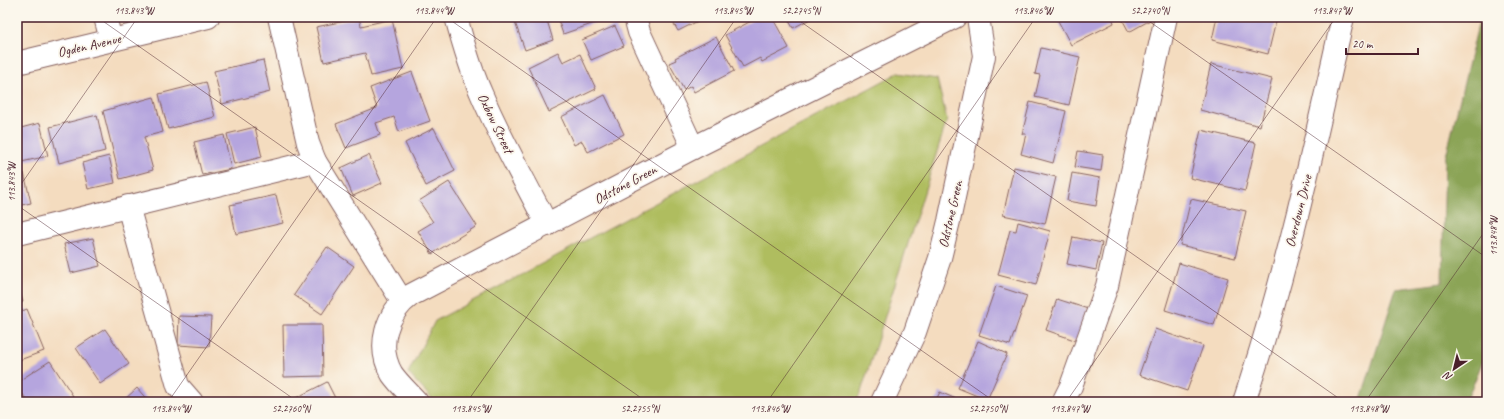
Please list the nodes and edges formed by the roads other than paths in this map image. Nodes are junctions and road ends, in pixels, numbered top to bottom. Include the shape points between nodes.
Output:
1 (105, 17) edge
2 (208, 17) edge
3 (279, 17) edge
4 (456, 17) edge
5 (635, 17) edge
6 (955, 17) edge
7 (978, 17) edge
8 (1166, 17) edge
9 (1343, 17) edge
10 (111, 40) junction
11 (17, 63) edge
12 (694, 148) junction
13 (315, 161) junction
14 (128, 206) junction
15 (547, 225) junction
16 (17, 234) edge
17 (402, 301) junction
18 (192, 402) edge
19 (417, 402) edge
20 (882, 402) edge
21 (1063, 402) edge
22 (1244, 402) edge

1 - 10 street
2 - 10 street, Ogden Avenue
3 - 13 street via 308,143
4 - 15 street, Oxbow Street via 480,93
5 - 12 street via 639,32
6 - 12 street, Odstone Green
7 - 20 street, Odstone Green via 984,56 940,258 915,332
8 - 21 street via 1107,286
9 - 22 street, Overdown Drive via 1305,188
10 - 11 street, Ogden Avenue
12 - 15 street, Odstone Green
13 - 14 street
13 - 17 street
14 - 16 street
14 - 18 street via 178,386
15 - 17 street, Odstone Green
17 - 19 street, Odstone Green via 385,332 386,361 393,376

